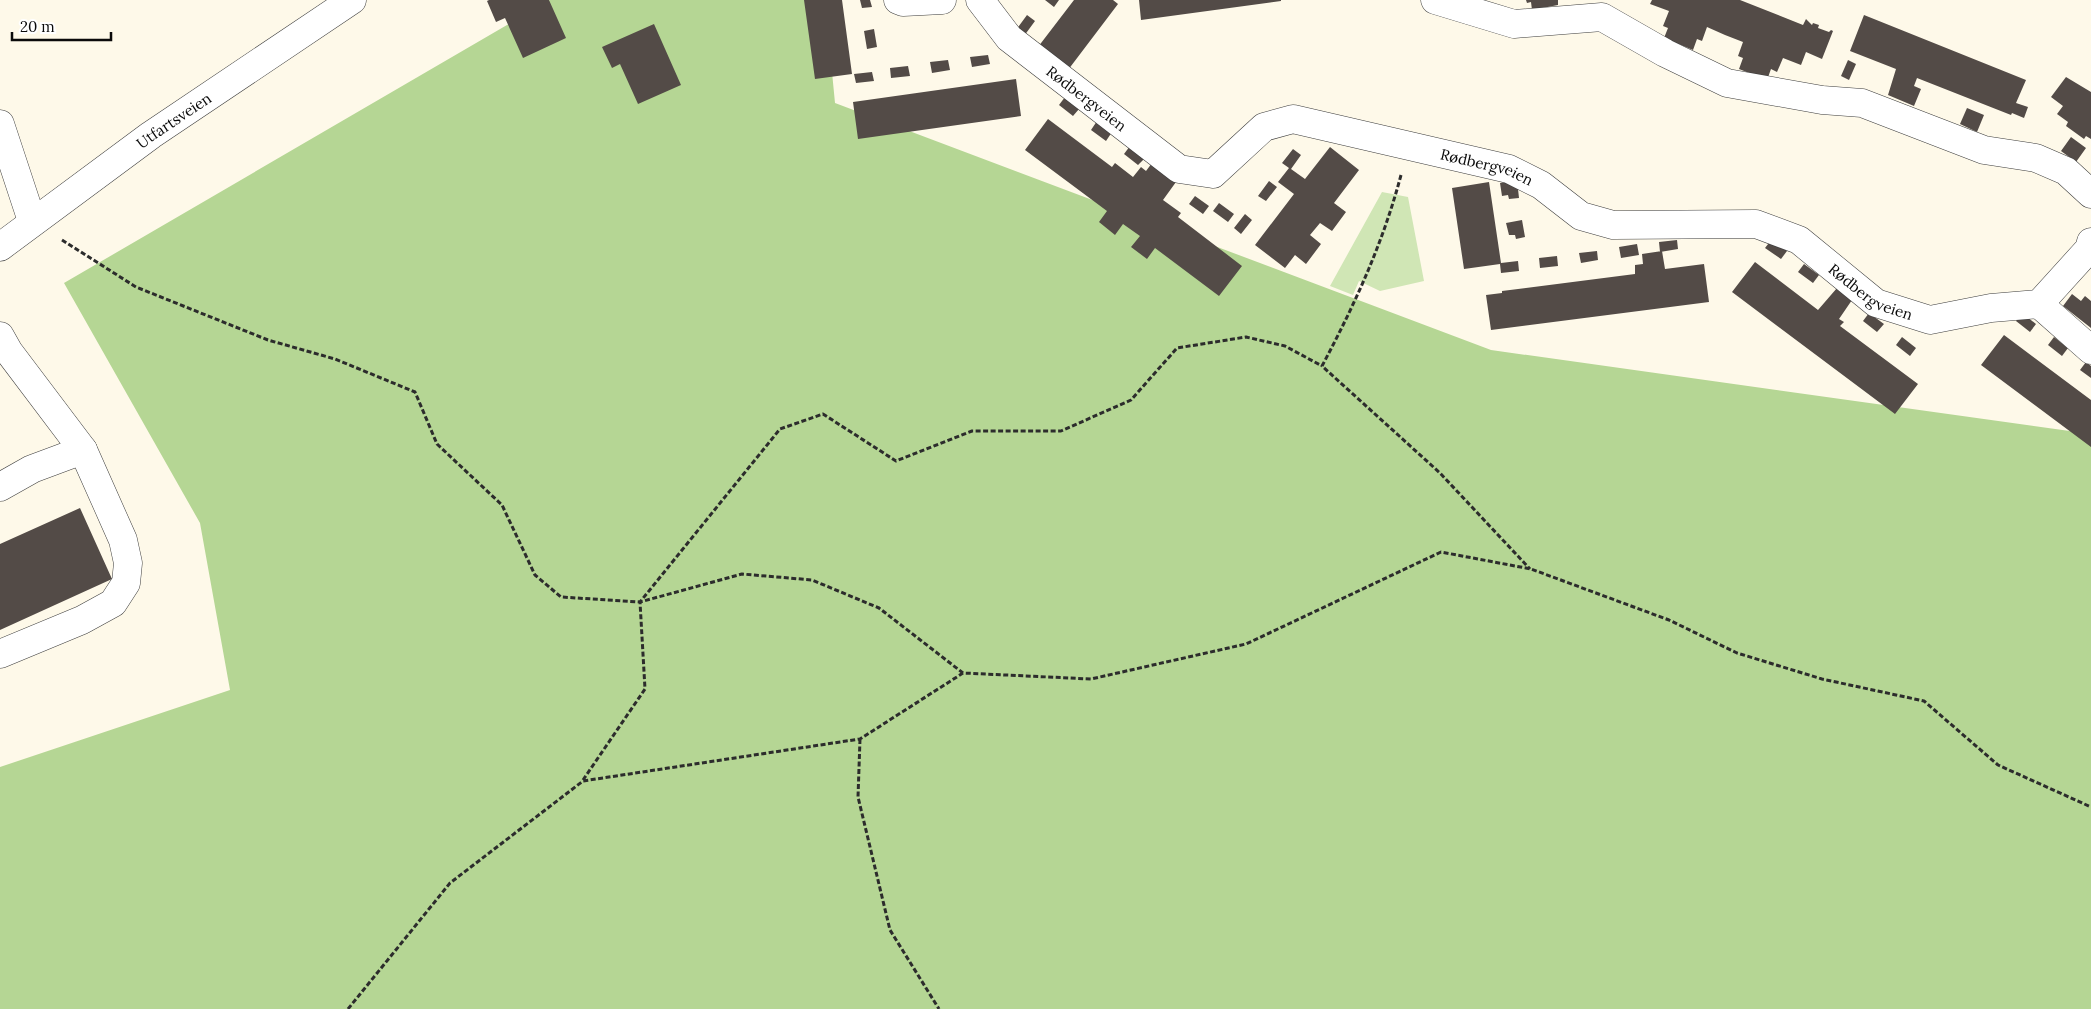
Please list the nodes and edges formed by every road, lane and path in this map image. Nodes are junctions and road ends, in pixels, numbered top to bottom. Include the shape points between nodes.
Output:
1 (352, 0) edge
2 (898, 0) edge
3 (942, 0) edge
4 (980, 0) edge
5 (1435, 0) edge
6 (0, 124) edge
7 (1408, 147) junction
8 (2091, 194) edge
9 (32, 221) junction
10 (2091, 242) edge
11 (0, 247) edge
12 (2039, 304) junction
13 (0, 336) edge
14 (2091, 350) edge
15 (1322, 366) junction
16 (83, 450) junction
17 (0, 487) edge
18 (1531, 569) junction
19 (640, 602) junction
20 (0, 654) edge
21 (963, 673) junction
22 (860, 739) junction
23 (583, 781) junction
24 (2091, 807) edge
25 (348, 1009) edge
26 (939, 1009) edge

1 - 9 street, Utfartsveien via 151,135
2 - 3 street
4 - 7 street, Rødbergveien via 1010,38 1179,170 1213,174 1264,127 1293,119
5 - 8 street via 1514,24 1602,17 1665,53 1728,83 1822,100 1862,103 1984,150 2036,158 2066,171
6 - 9 street
7 - 12 street, Rødbergveien via 1508,169 1541,184 1581,216 1613,225 1756,224 1799,240 1876,303 1930,320 1991,308
7 - 15 path via 1380,246 1352,310
9 - 11 street, Utfartsveien
9 - 19 path via 136,287 268,340 335,359 415,392 437,444 502,505 535,575 561,597
10 - 12 street via 2089,249
12 - 14 street
13 - 16 street via 8,352
15 - 18 path via 1440,473
15 - 19 path via 1285,346 1246,337 1177,348 1131,400 1062,431 972,431 896,462 823,414 780,429
16 - 17 street via 32,469
16 - 20 street via 123,540 128,563 126,583 113,603 82,620
18 - 21 path via 1441,552 1246,644 1091,679
18 - 24 path via 1669,620 1737,653 1822,679 1924,701 1998,765
19 - 21 path via 742,574 812,580 879,608
19 - 23 path via 645,689
21 - 22 path
22 - 23 path
22 - 26 path via 858,797 890,930
23 - 25 path via 450,883

